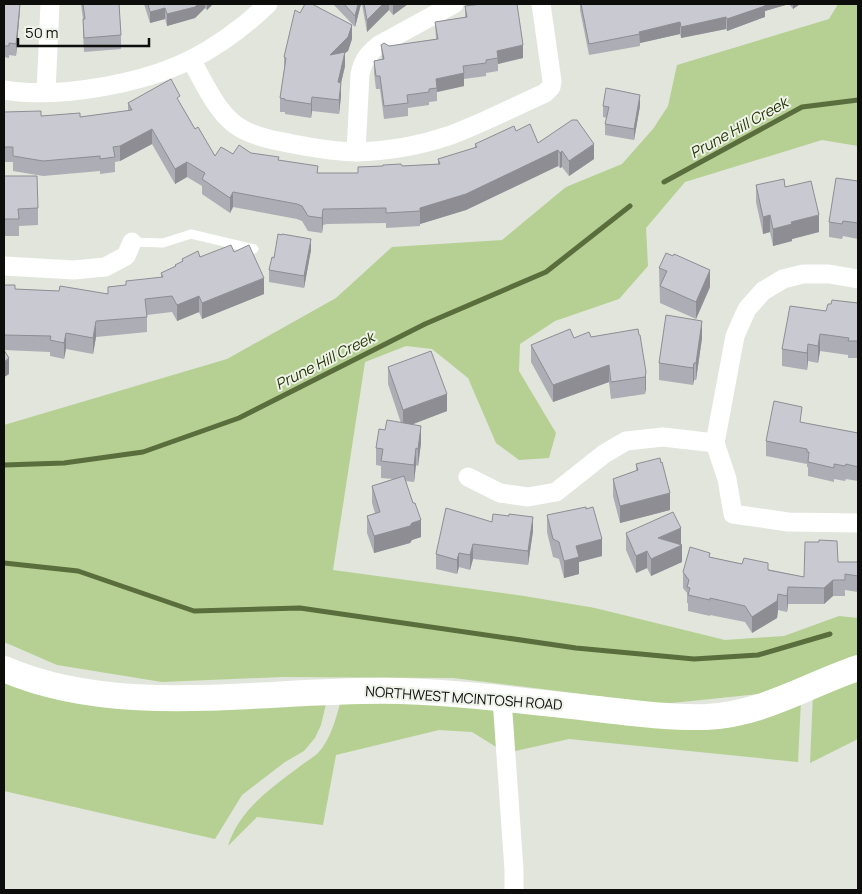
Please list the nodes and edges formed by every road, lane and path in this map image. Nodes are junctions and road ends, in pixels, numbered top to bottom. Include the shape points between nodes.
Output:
1 (50, 4) edge
2 (268, 4) edge
3 (454, 4) edge
4 (541, 4) edge
5 (190, 60) junction
6 (4, 90) edge
7 (46, 92) junction
8 (356, 152) junction
9 (132, 242) joint
10 (254, 249) dead end
11 (4, 266) edge
12 (858, 279) edge
13 (715, 444) junction
14 (468, 477) dead end
15 (858, 523) edge
16 (4, 668) edge
17 (858, 668) edge
18 (502, 698) junction
19 (514, 890) edge

1 - 7 street
2 - 5 street
3 - 8 street via 379,45 362,63
4 - 8 street via 552,81 545,93 451,135 408,146
5 - 7 street via 137,79 96,88
5 - 8 street via 233,123 275,140
6 - 7 street
9 - 10 lane via 163,243 191,234
9 - 11 street via 126,256 105,267 74,270
12 - 13 street via 829,274 803,274 783,279 763,291 746,309 734,336
13 - 14 street via 663,437 626,440 556,492 528,497 500,493
13 - 15 street via 728,479 733,514 788,522
16 - 18 street, NORTHWEST MCINTOSH ROAD via 64,688 157,698 345,691 403,691
17 - 18 street, NORTHWEST MCINTOSH ROAD via 775,703 706,717
18 - 19 street

